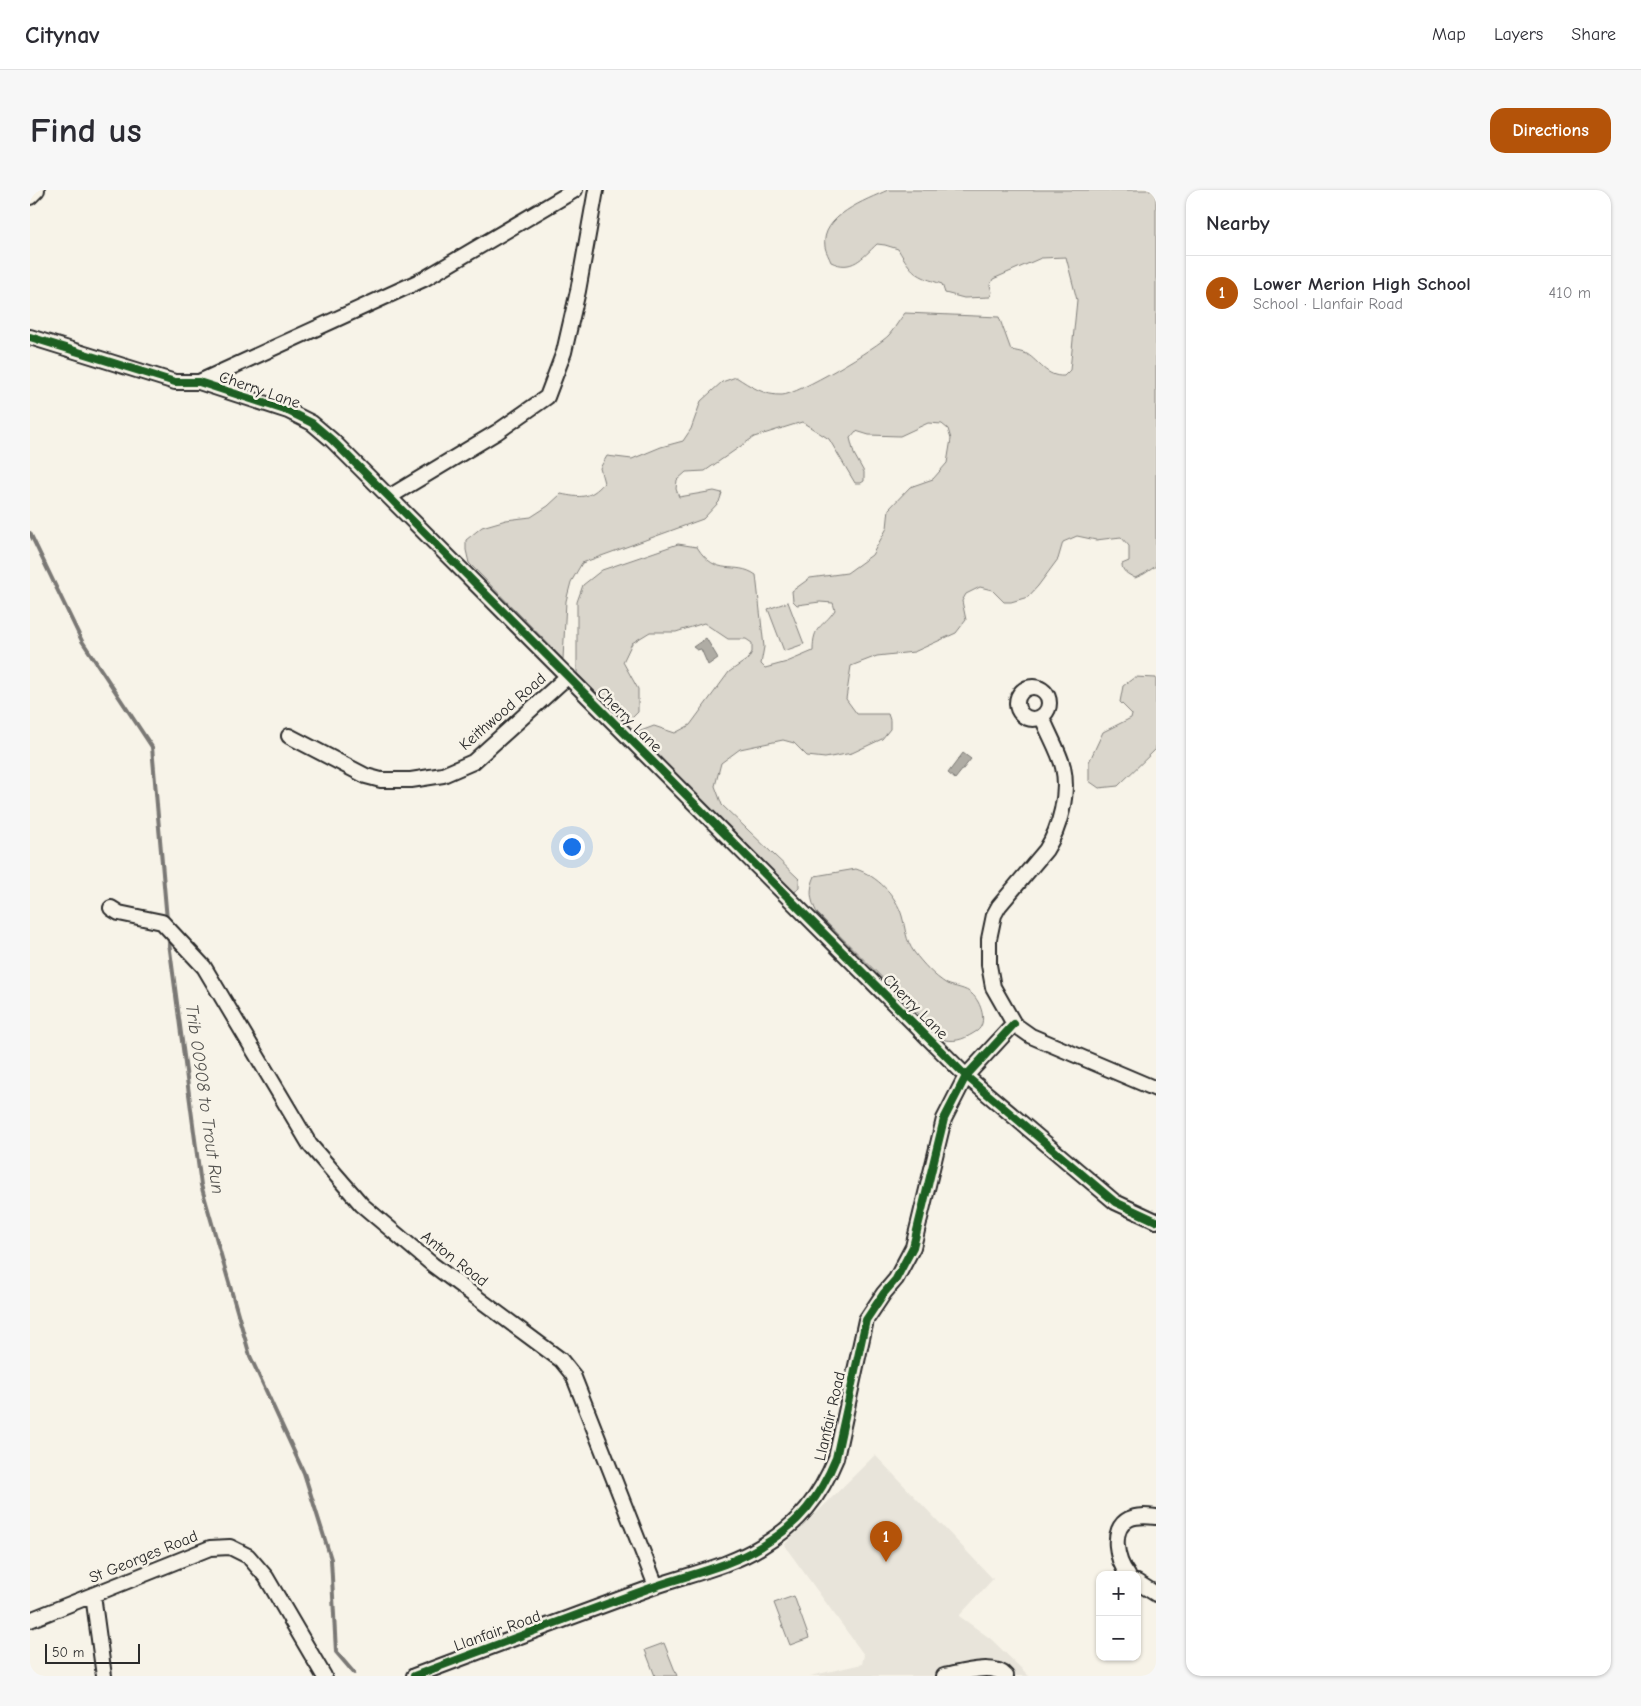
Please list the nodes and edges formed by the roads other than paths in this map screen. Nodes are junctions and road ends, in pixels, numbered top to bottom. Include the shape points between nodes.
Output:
1 (37, 190) edge
2 (575, 190) edge
3 (596, 190) edge
4 (30, 197) edge
5 (34, 338) edge
6 (199, 382) junction
7 (389, 497) junction
8 (568, 676) junction
9 (1042, 717) dead end
10 (289, 736) dead end
11 (111, 908) dead end
12 (1014, 1024) junction
13 (966, 1076) junction
14 (1156, 1089) edge
15 (1156, 1221) edge
16 (1156, 1517) edge
17 (1126, 1571) edge
18 (1141, 1585) edge
19 (656, 1586) junction
20 (1156, 1594) edge
21 (93, 1595) junction
22 (30, 1620) edge
23 (104, 1676) edge
24 (324, 1676) edge
25 (414, 1676) edge
26 (944, 1676) edge
27 (1006, 1676) edge

1 - 4 street
2 - 6 street via 424,279
3 - 7 street via 564,352 547,397
5 - 6 street, Cherry Lane via 175,382
6 - 7 street, Cherry Lane via 288,411 312,423
7 - 8 street, Cherry Lane
8 - 10 street, Keithwood Road via 473,762 443,776 381,780 366,776
8 - 13 street, Cherry Lane
9 - 12 street via 1063,768 1064,799 1051,841 999,906 989,939 993,987
11 - 19 street, Anton Road via 119,913 162,922 204,968 310,1145 362,1205 432,1265 560,1360 573,1375
12 - 13 street, Llanfair Road
12 - 14 street via 1044,1042
13 - 15 street, Cherry Lane via 1115,1202
13 - 19 street, Llanfair Road via 944,1119 913,1247 896,1280 866,1320 836,1458 828,1477 809,1507 762,1546 739,1558
16 - 17 street via 1138,1516 1124,1522 1116,1546
18 - 20 street
19 - 25 street, Llanfair Road
21 - 22 street, St Georges Road
21 - 23 street
21 - 24 street, St Georges Road via 210,1548 230,1547 248,1556 266,1577
26 - 27 street via 985,1668

